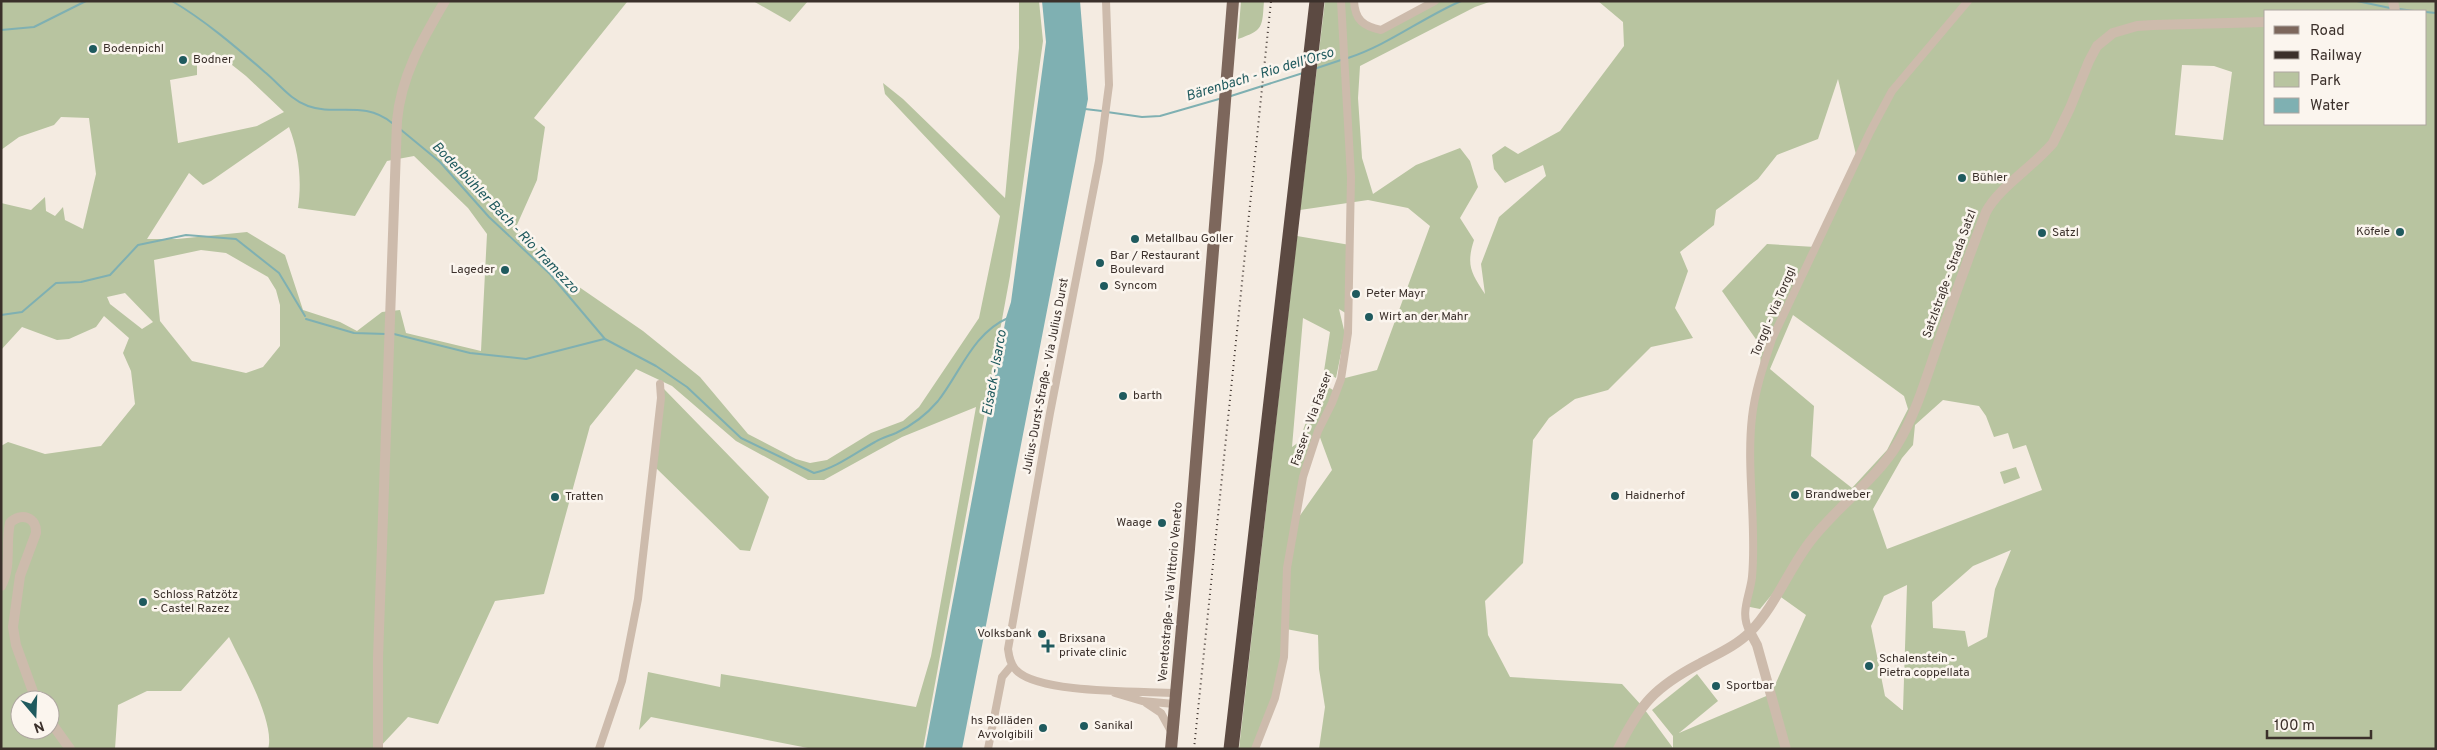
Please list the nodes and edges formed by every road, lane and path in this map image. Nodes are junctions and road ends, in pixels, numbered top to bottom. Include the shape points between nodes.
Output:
1 (445, 1) edge
2 (1106, 1) edge
3 (1233, 1) edge
4 (1307, 1) edge
5 (1317, 1) edge
6 (1341, 1) edge
7 (1354, 1) edge
8 (1435, 1) edge
9 (1968, 1) edge
10 (2264, 22) edge
11 (660, 384) dead end
12 (1, 586) edge
13 (1750, 632) junction
14 (1012, 665) junction
15 (32, 690) edge
16 (1106, 691) junction
17 (1175, 698) junction
18 (1142, 701) junction
19 (1172, 733) junction
20 (60, 734) edge
21 (70, 749) edge
22 (378, 749) edge
23 (599, 749) edge
24 (988, 749) edge
25 (1171, 749) edge
26 (1222, 749) edge
27 (1231, 749) edge
28 (1256, 749) edge
29 (1618, 749) edge
30 (1786, 749) edge

1 - 22 street via 412,60 402,90 397,121 378,658
2 - 14 street, Julius-Durst-Straße - Via Julius Durst via 1109,61 1106,117 1008,649
3 - 17 main road, Venetostraße - Via Vittorio Veneto
4 - 26 highway
5 - 27 highway
6 - 28 street, Fasser - Via Fasser via 1352,202 1348,333 1341,379 1318,431 1303,477 1287,568 1284,656 1276,698
7 - 8 street via 1358,19 1363,25 1381,30
9 - 13 street, Torggl - Via Torggl via 1892,90 1772,339 1752,417 1754,556 1744,612
10 - 13 street, Satzlstraße - Strada Satzl via 2137,26 2112,34 2098,46 2053,143 1994,200 1986,212 1920,396 1900,440 1885,461 1808,544
11 - 23 street via 638,599 622,681
12 - 15 street via 9,556 10,523 16,517 24,516 33,521 36,533 20,576 13,627
13 - 29 street, Satzlstraße - Strada Satzl via 1654,693 1642,706
13 - 30 street via 1757,645
14 - 16 street via 1031,679
14 - 24 street via 1002,678
16 - 17 street
16 - 18 street
17 - 18 street
17 - 19 main road, Venetostraße - Via Vittorio Veneto
18 - 19 street via 1161,713
19 - 25 main road, Venetostraße - Via Vittorio Veneto
20 - 21 street

